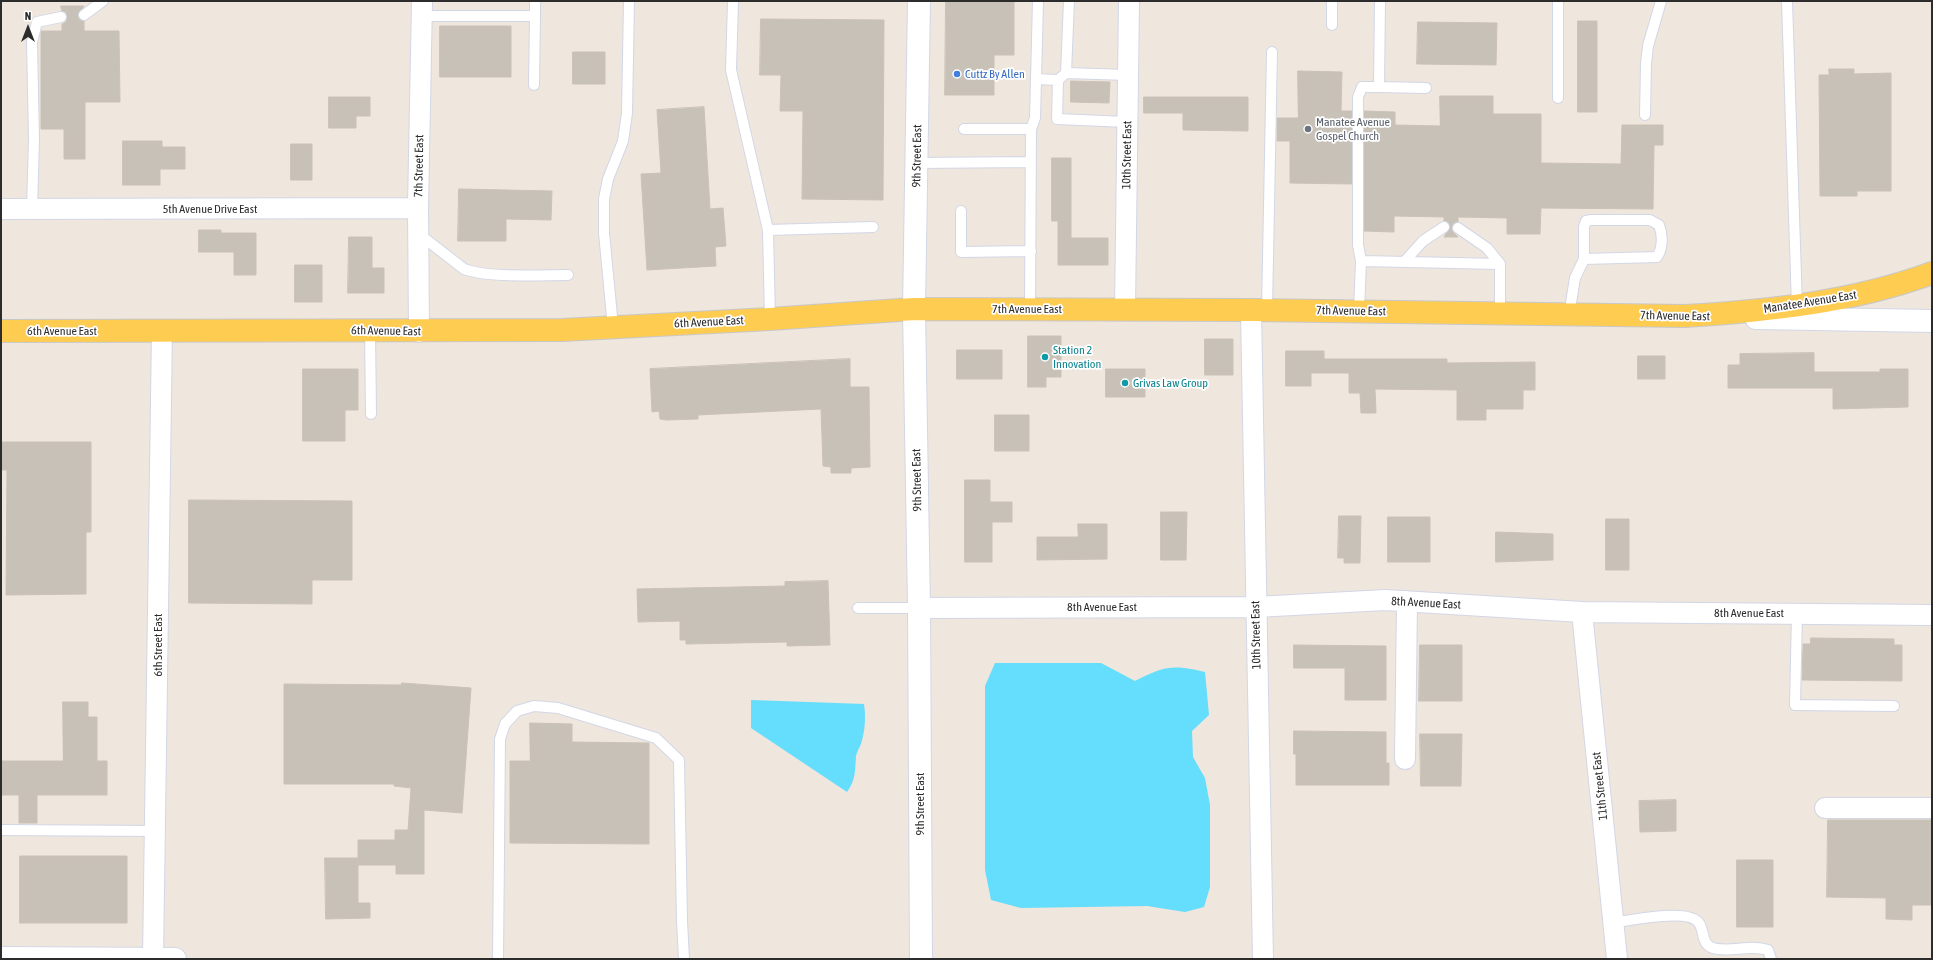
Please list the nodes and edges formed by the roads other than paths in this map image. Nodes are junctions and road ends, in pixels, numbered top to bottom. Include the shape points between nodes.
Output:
1 (103, 1) edge
2 (535, 1) edge
3 (629, 1) edge
4 (733, 1) edge
5 (919, 1) edge
6 (1038, 1) edge
7 (1070, 1) edge
8 (1129, 1) edge
9 (1332, 1) edge
10 (1380, 1) edge
11 (1558, 1) edge
12 (1661, 1) edge
13 (1788, 1) edge
14 (422, 9) edge
15 (84, 15) dead end
16 (535, 16) junction
17 (62, 17) dead end
18 (1332, 25) dead end
19 (1272, 52) dead end
20 (1128, 76) junction
21 (1062, 77) junction
22 (1036, 80) junction
23 (534, 85) dead end
24 (1379, 87) junction
25 (1426, 88) dead end
26 (1558, 98) dead end
27 (1645, 115) dead end
28 (1127, 122) junction
29 (1031, 129) junction
30 (964, 130) dead end
31 (1031, 162) junction
32 (916, 163) junction
33 (418, 208) junction
34 (1, 209) edge
35 (32, 209) junction
36 (961, 211) dead end
37 (874, 227) dead end
38 (1444, 227) dead end
39 (1458, 228) dead end
40 (768, 230) junction
41 (419, 234) junction
42 (1031, 251) junction
43 (1584, 259) junction
44 (1361, 261) junction
45 (1404, 262) junction
46 (1500, 264) junction
47 (1932, 273) edge
48 (568, 275) dead end
49 (914, 309) junction
50 (1030, 309) junction
51 (1125, 309) junction
52 (1259, 310) junction
53 (1360, 311) junction
54 (1797, 312) junction
55 (1500, 314) junction
56 (1569, 314) junction
57 (1685, 316) joint
58 (770, 319) junction
59 (1932, 321) edge
60 (613, 327) junction
61 (162, 330) junction
62 (370, 330) junction
63 (1, 331) edge
64 (419, 332) junction
65 (371, 414) dead end
66 (1407, 601) junction
67 (1256, 607) junction
68 (858, 608) dead end
69 (919, 608) junction
70 (1582, 612) junction
71 (1797, 613) junction
72 (1932, 615) edge
73 (1894, 706) dead end
74 (1405, 759) dead end
75 (1825, 808) dead end
76 (1932, 808) edge
77 (1, 830) edge
78 (155, 831) junction
79 (1613, 923) junction
80 (1, 958) edge
81 (153, 959) edge
82 (175, 959) edge
83 (498, 959) edge
84 (684, 959) edge
85 (921, 959) edge
86 (1263, 959) edge
87 (1617, 959) edge
88 (1771, 959) edge

1 - 15 lane
2 - 16 lane
3 - 60 lane via 627,113 623,141 608,179 604,199 605,248
4 - 40 lane via 731,70
5 - 32 street, 9th Street East
6 - 22 lane
7 - 21 lane
8 - 20 street, 10th Street East
9 - 18 lane
10 - 24 lane
11 - 26 lane
12 - 27 lane via 1648,46
13 - 54 lane
14 - 16 lane
14 - 33 street, 7th Street East
16 - 23 lane
17 - 35 lane via 37,22 32,42
19 - 52 lane
20 - 21 lane
20 - 28 street, 10th Street East
21 - 22 lane
21 - 28 lane via 1057,120
22 - 29 lane via 1035,118
24 - 25 lane
24 - 44 lane via 1362,87 1358,97 1358,245
28 - 51 street, 10th Street East
29 - 30 lane
29 - 31 lane
31 - 32 lane
31 - 42 lane
32 - 49 street, 9th Street East
33 - 35 street, 5th Avenue Drive East
33 - 41 street, 7th Street East
34 - 35 street, 5th Avenue Drive East
36 - 42 lane via 961,252
37 - 40 lane
38 - 45 lane via 1423,241
39 - 46 lane via 1487,248
40 - 58 lane
41 - 48 lane via 471,272
41 - 64 street, 7th Street East
42 - 50 lane
43 - 43 lane via 1657,257 1661,246 1659,225 1650,220 1586,221
43 - 56 lane via 1575,278
44 - 45 lane
44 - 53 lane
45 - 46 lane
46 - 55 lane
47 - 54 main road, Manatee Avenue East
49 - 50 main road, 7th Avenue East
49 - 58 main road, 7th Avenue East
49 - 69 street, 9th Street East
50 - 51 main road, 7th Avenue East
51 - 52 main road, 7th Avenue East
52 - 53 main road, 7th Avenue East
52 - 67 street, 10th Street East
53 - 55 main road, 7th Avenue East
54 - 57 main road, Manatee Avenue East
54 - 59 street
55 - 56 main road, 7th Avenue East
56 - 57 main road, 7th Avenue East
58 - 60 main road, 6th Avenue East
60 - 64 main road, 6th Avenue East
61 - 62 main road, 6th Avenue East
61 - 63 main road, 6th Avenue East
61 - 78 street, 6th Street East
62 - 64 main road, 6th Avenue East
62 - 65 lane
66 - 67 street, 8th Avenue East
66 - 70 street, 8th Avenue East
66 - 74 street
67 - 69 street, 8th Avenue East
67 - 86 street, 10th Street East
68 - 69 lane
69 - 85 street, 9th Street East
70 - 71 street, 8th Avenue East
70 - 79 street, 11th Street East
71 - 72 street, 8th Avenue East
71 - 73 lane via 1795,705
75 - 76 street
77 - 78 lane
78 - 81 street, 6th Street East
79 - 87 street, 11th Street East
79 - 88 lane via 1688,916 1696,919 1707,945 1715,948 1760,947 1768,950
80 - 81 street
81 - 82 street
83 - 84 lane via 500,739 505,724 517,711 534,706 558,708 656,738 679,760

